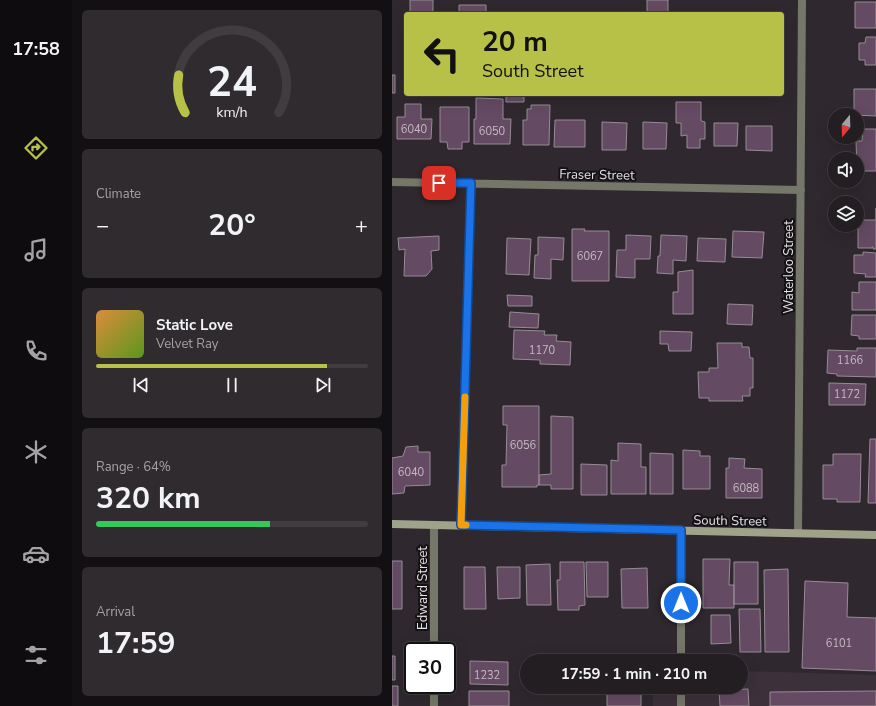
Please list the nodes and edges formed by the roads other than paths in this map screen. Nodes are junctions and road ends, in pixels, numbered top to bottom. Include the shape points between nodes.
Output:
1 (802, 0) edge
2 (392, 182) edge
3 (471, 183) junction
4 (801, 190) junction
5 (392, 524) edge
6 (434, 525) junction
7 (461, 525) junction
8 (681, 530) junction
9 (798, 534) junction
10 (876, 535) edge
11 (434, 642) edge
12 (681, 654) edge
13 (434, 694) edge
14 (681, 694) edge
15 (434, 706) edge
16 (682, 706) edge

1 - 4 street, Waterloo Street
2 - 3 street, Fraser Street
3 - 4 street, Fraser Street
3 - 7 street
4 - 9 street, Waterloo Street
5 - 6 main road, South Street
6 - 7 main road, South Street
6 - 11 street, Edward Street
7 - 8 main road, South Street
8 - 9 main road, South Street
8 - 12 street
9 - 10 main road, South Street
13 - 15 street
14 - 16 street

